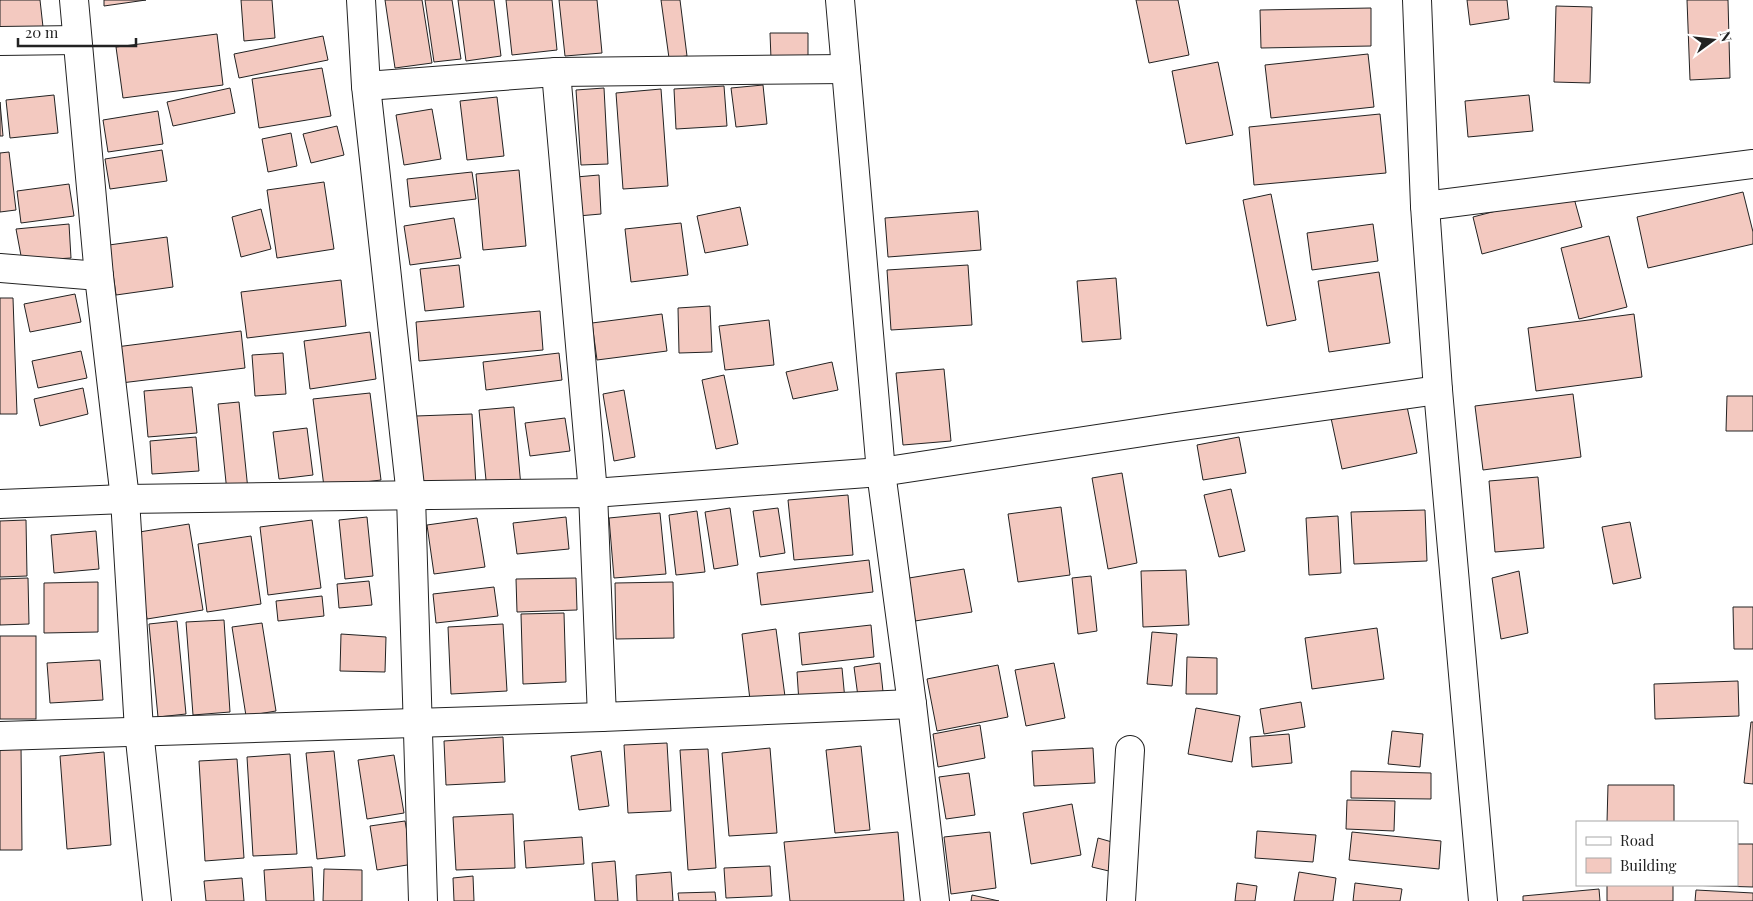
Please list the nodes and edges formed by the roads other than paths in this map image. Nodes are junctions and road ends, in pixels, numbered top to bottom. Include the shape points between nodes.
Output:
1 (74, 0) edge
2 (361, 0) edge
3 (840, 0) edge
4 (1418, 0) edge
5 (77, 40) junction
6 (0, 41) edge
7 (846, 69) junction
8 (556, 72) junction
9 (366, 86) junction
10 (1753, 164) edge
11 (1425, 206) junction
12 (0, 268) edge
13 (99, 276) junction
14 (1438, 390) junction
15 (881, 472) junction
16 (593, 493) junction
17 (411, 496) junction
18 (125, 499) junction
19 (0, 504) edge
20 (912, 704) junction
21 (602, 717) junction
22 (418, 723) junction
23 (139, 730) junction
24 (0, 736) edge
25 (1130, 750) dead end
26 (157, 901) edge
27 (423, 901) edge
28 (935, 901) edge
29 (1120, 901) edge
30 (1483, 901) edge

1 - 5 street
2 - 9 street
3 - 7 street
4 - 11 street
5 - 6 street
5 - 13 street
7 - 8 street
7 - 15 street
8 - 9 street
8 - 16 street
9 - 17 street
10 - 11 street
11 - 14 street
12 - 13 street
13 - 18 street
14 - 15 street via 1176,426
14 - 30 street
15 - 16 street
15 - 20 street
16 - 17 street
16 - 21 street
17 - 18 street
17 - 22 street
18 - 19 street
18 - 23 street
20 - 21 street
20 - 28 street
21 - 22 street
22 - 23 street
22 - 27 street
23 - 24 street
23 - 26 street
25 - 29 street

